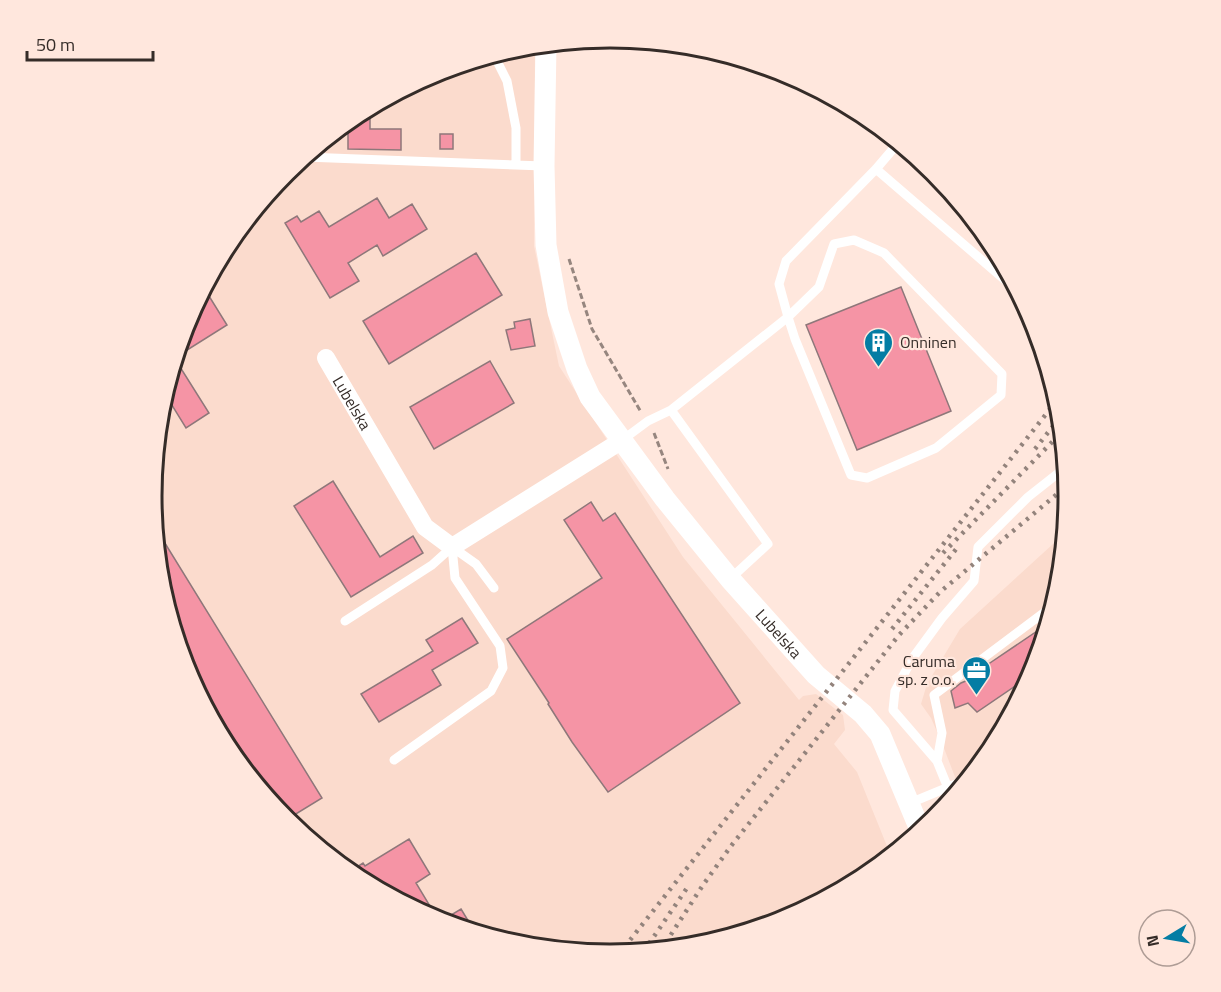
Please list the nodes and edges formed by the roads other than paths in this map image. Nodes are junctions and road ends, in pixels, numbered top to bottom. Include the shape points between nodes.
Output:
1 (546, 53) edge
2 (498, 62) edge
3 (893, 149) edge
4 (317, 157) edge
5 (516, 164) junction
6 (544, 166) junction
7 (876, 169) junction
8 (1000, 276) edge
9 (788, 317) junction
10 (326, 358) dead end
11 (671, 410) junction
12 (621, 441) junction
13 (1058, 473) edge
14 (452, 547) junction
15 (730, 579) junction
16 (494, 588) dead end
17 (1043, 614) edge
18 (345, 621) dead end
19 (394, 760) dead end
20 (938, 761) junction
21 (948, 788) joint
22 (910, 803) junction
23 (917, 822) edge

1 - 6 street, Lubelska
2 - 5 lane via 507,81 516,128
3 - 7 lane
4 - 5 lane
5 - 6 lane
6 - 12 street, Lubelska via 546,245 558,312 590,397
7 - 8 lane
7 - 9 lane via 786,261 779,284
9 - 9 lane via 852,475 867,478 936,448 1001,395 1002,374 884,253 854,240 834,244 819,287
9 - 11 lane
10 - 14 street, Lubelska via 425,527
11 - 12 lane
11 - 15 lane via 768,544
12 - 14 street
12 - 15 street, Lubelska
13 - 20 lane via 978,547 974,581 912,659 895,691 893,710
14 - 16 lane via 476,564
14 - 18 lane via 432,565
14 - 19 lane via 455,578 500,646 503,668 491,691
15 - 22 street, Lubelska via 816,675 863,714 880,734
17 - 20 lane via 934,695 942,734
20 - 21 lane
21 - 22 lane
22 - 23 street, Lubelska

